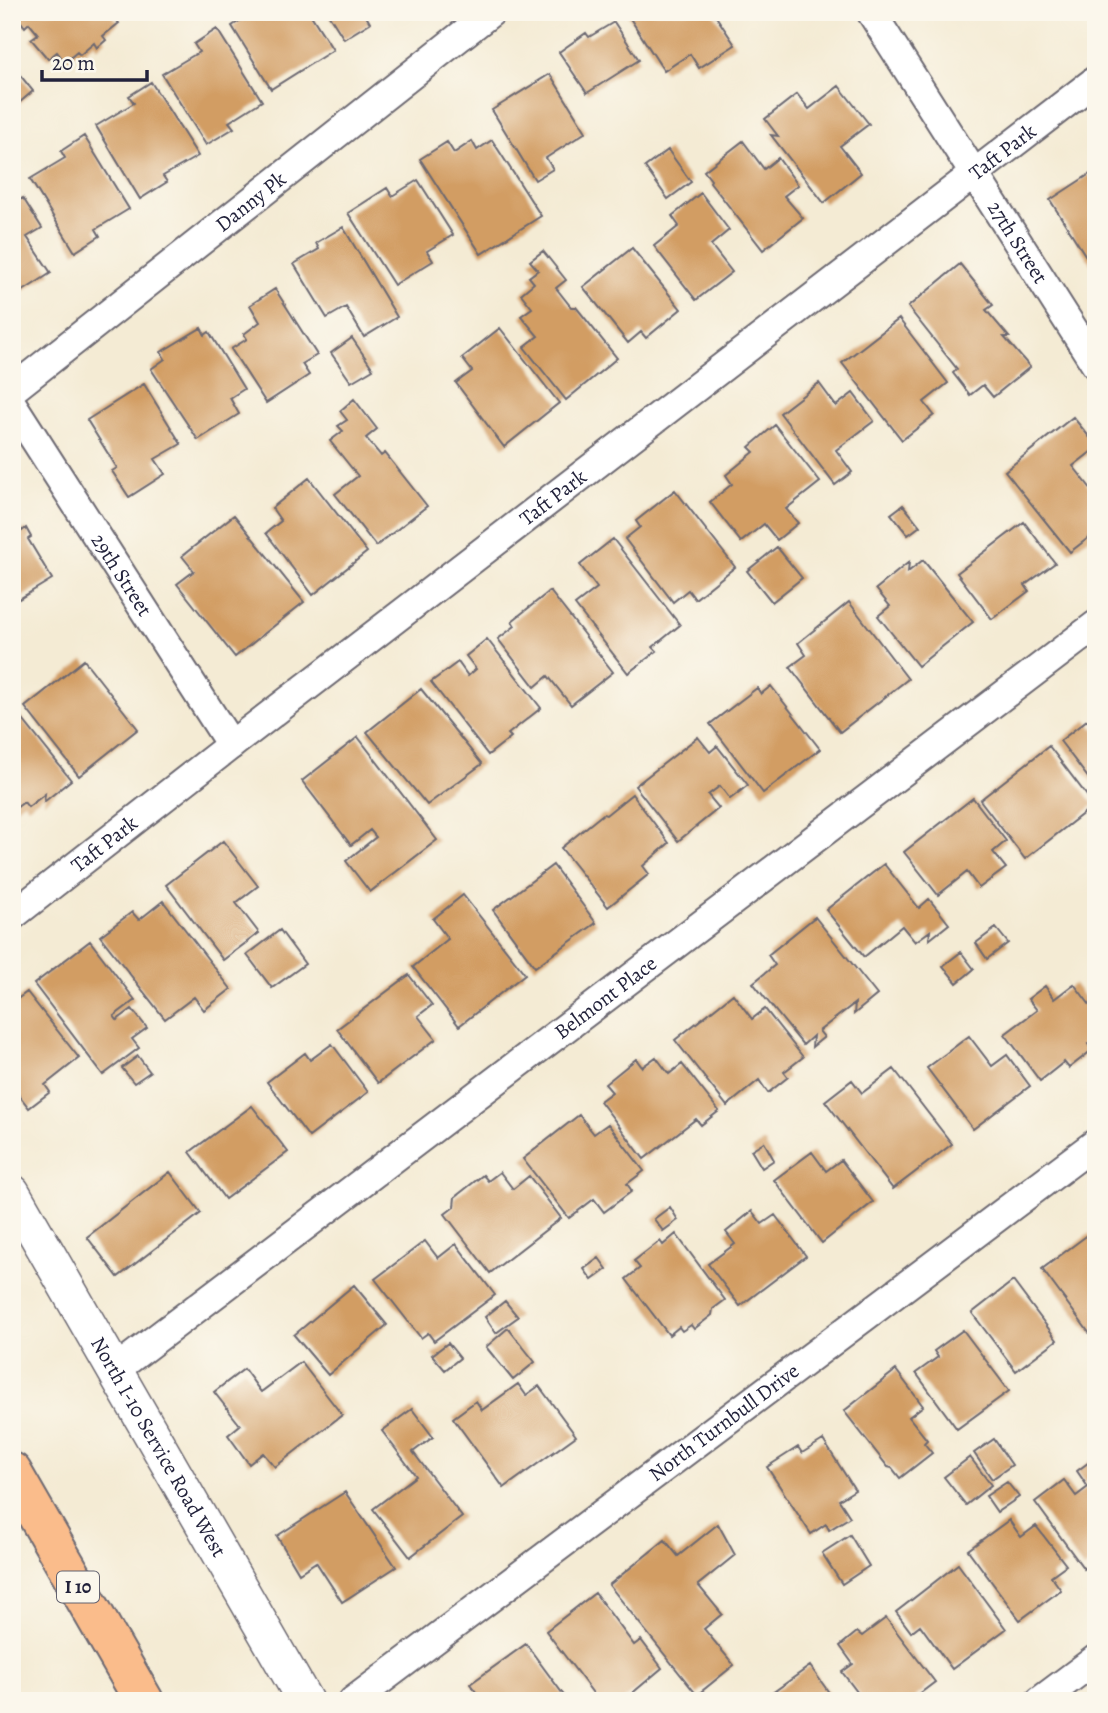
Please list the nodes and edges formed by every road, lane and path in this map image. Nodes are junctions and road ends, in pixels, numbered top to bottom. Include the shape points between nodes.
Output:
1 (491, 12) edge
2 (871, 12) edge
3 (1096, 80) edge
4 (974, 174) junction
5 (1096, 365) edge
6 (12, 390) edge
7 (12, 404) edge
8 (1096, 625) edge
9 (231, 745) junction
10 (12, 916) edge
11 (1096, 1143) edge
12 (12, 1192) edge
13 (115, 1370) junction
14 (12, 1472) edge
15 (1096, 1659) edge
16 (144, 1701) edge
17 (306, 1701) edge
18 (353, 1701) edge
19 (1040, 1701) edge

1 - 6 street, Danny Pk
2 - 4 street, 27th Street
3 - 4 street, Taft Park
4 - 5 street, 27th Street
4 - 9 street, Taft Park
7 - 9 street, 29th Street
8 - 13 street, Belmont Place
9 - 10 street, Taft Park
11 - 18 street, North Turnbull Drive
12 - 13 street, North I-10 Service Road West
13 - 17 street, North I-10 Service Road West
14 - 16 highway, I 10
15 - 19 street

